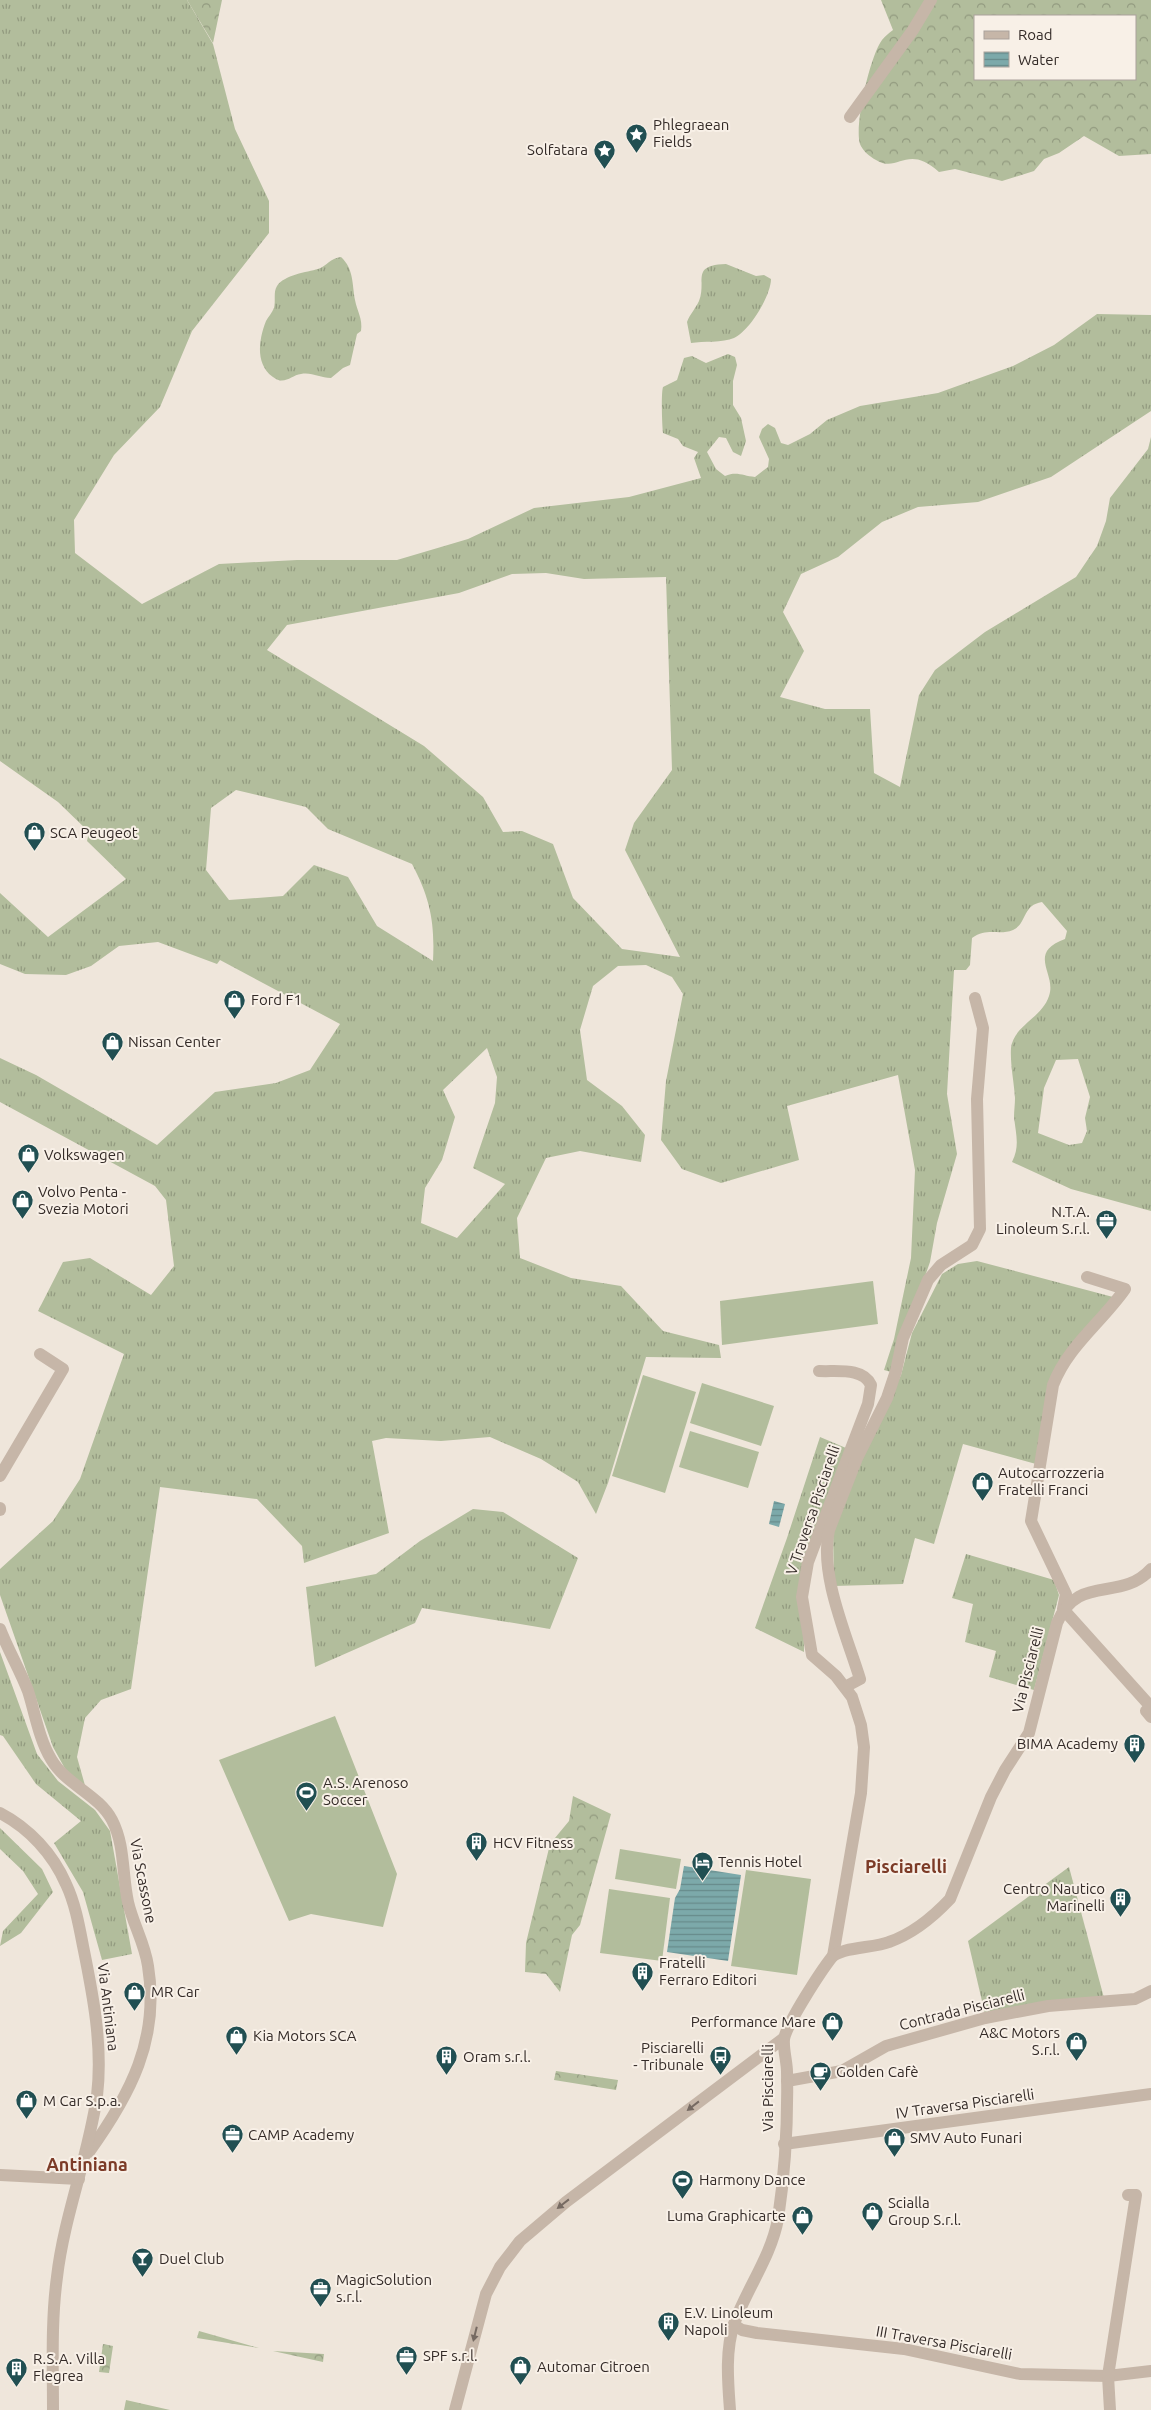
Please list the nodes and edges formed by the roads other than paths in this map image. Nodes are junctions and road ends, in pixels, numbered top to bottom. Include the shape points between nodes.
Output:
1 (931, 0) edge
2 (850, 117) dead end
3 (975, 998) dead end
4 (1087, 1277) dead end
5 (40, 1354) dead end
6 (819, 1371) dead end
7 (0, 1476) edge
8 (1151, 1569) edge
9 (1063, 1609) junction
10 (0, 1629) edge
11 (845, 1687) junction
12 (1151, 1717) edge
13 (0, 1813) edge
14 (833, 1956) junction
15 (1151, 1991) edge
16 (784, 2038) junction
17 (787, 2081) junction
18 (1151, 2094) edge
19 (784, 2144) junction
20 (85, 2157) junction
21 (0, 2175) edge
22 (79, 2179) junction
23 (1128, 2195) dead end
24 (734, 2325) junction
25 (1151, 2371) edge
26 (1108, 2376) junction
27 (53, 2410) edge
28 (455, 2410) edge
29 (730, 2410) edge
30 (1110, 2410) edge

1 - 2 street
3 - 11 street via 983,1028 977,1099 980,1229 972,1245 941,1265 928,1280 903,1338 888,1398 857,1458 829,1530 826,1541 830,1582 860,1679
4 - 9 street via 1125,1289 1071,1352 1054,1385 1030,1521 1066,1594
5 - 7 street via 63,1369
6 - 11 street, V Traversa Pisciarelli via 856,1372 864,1375 871,1385 868,1404 808,1562 803,1585 812,1655
8 - 9 street via 1138,1580 1080,1596
9 - 12 street via 1151,1707 1146,1711
9 - 14 street, Via Pisciarelli via 1029,1734 992,1797 950,1899 902,1937
10 - 20 street, Via Scassone via 27,1689 51,1760 73,1784 103,1808 117,1833 131,1915 148,1965 152,2004 139,2067 108,2125
11 - 14 street, V Traversa Pisciarelli via 852,1697 861,1725 864,1765
13 - 20 street, Via Antiniana via 39,1842 67,1884 74,1906 98,2032 97,2095
14 - 16 street, Via Pisciarelli via 796,2013
15 - 17 street, Contrada Pisciarelli via 1135,1998 1048,2006 985,2018 886,2046 842,2071
16 - 17 street, Via Pisciarelli
16 -> 28 street via 520,2240 500,2267 486,2294
17 - 19 street, Via Pisciarelli
18 - 19 street, IV Traversa Pisciarelli
19 - 24 street, Via Pisciarelli via 776,2229
20 - 22 street, Via Antiniana
21 - 22 street
22 - 27 street, Via Antiniana via 57,2276
23 - 26 street via 1136,2196
24 - 26 street, III Traversa Pisciarelli via 757,2333 904,2349 1020,2374
24 - 29 street, Via Pisciarelli via 729,2358
25 - 26 street, III Traversa Pisciarelli
26 - 30 street

